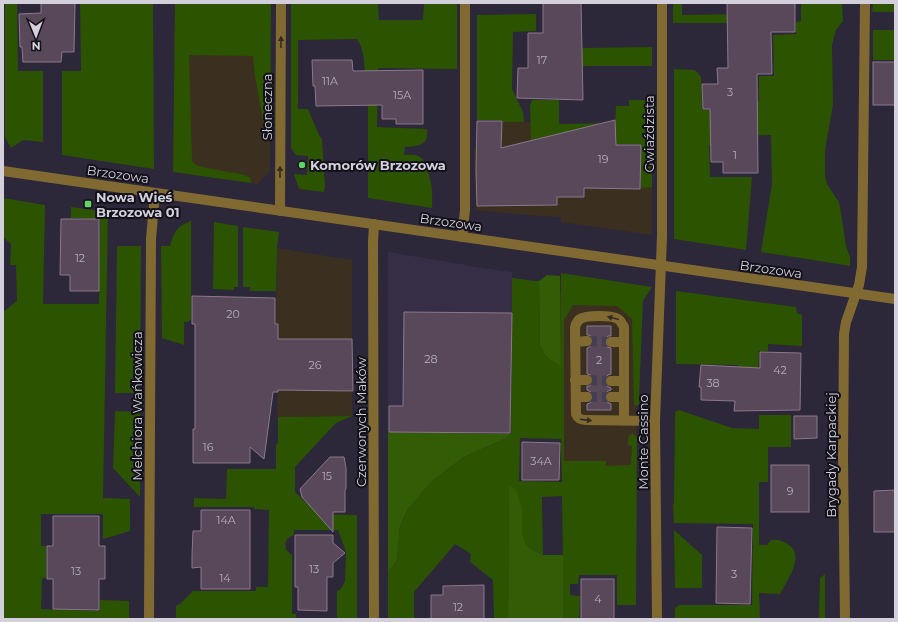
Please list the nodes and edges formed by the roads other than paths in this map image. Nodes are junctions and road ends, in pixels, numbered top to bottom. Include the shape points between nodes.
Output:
1 (281, 3) edge
2 (465, 3) edge
3 (662, 3) edge
4 (865, 3) edge
5 (3, 170) edge
6 (155, 193) junction
7 (280, 211) junction
8 (374, 224) junction
9 (462, 237) junction
10 (661, 266) junction
11 (856, 294) junction
12 (895, 299) edge
13 (587, 341) tunnel mouth
14 (575, 342) junction
15 (611, 342) tunnel mouth
16 (624, 342) junction
17 (575, 380) junction
18 (587, 380) tunnel mouth
19 (611, 380) tunnel mouth
20 (624, 381) junction
21 (576, 397) junction
22 (587, 397) tunnel mouth
23 (611, 397) tunnel mouth
24 (624, 397) junction
25 (624, 421) junction
26 (656, 421) junction
27 (149, 619) edge
28 (374, 619) edge
29 (657, 619) edge
30 (845, 619) edge

7 -> 1 street, Słoneczna
2 - 9 street via 465,210
3 - 10 street, Gwiaździsta
4 - 11 street, Brygady Karpackiej via 862,267
5 - 6 street, Brzozowa
6 - 7 street, Brzozowa
6 - 27 street, Melchiora Wańkowicza via 151,239
7 - 8 street, Brzozowa
8 - 9 street, Brzozowa
8 - 28 street, Czerwonych Maków
9 - 10 street, Brzozowa
10 - 11 street, Brzozowa
10 - 26 street, Monte Cassino
11 - 12 street, Brzozowa
11 - 30 street, Brygady Karpackiej via 844,334
13 - 14 street
16 -> 14 street via 624,327 621,321 612,317 580,318 575,327
14 - 17 street
15 - 16 street
16 - 20 street
17 - 18 street
17 - 21 street
19 - 20 street
20 - 24 street
21 - 22 street
21 -> 25 street via 576,414 581,420
23 - 24 street
24 - 25 street
25 - 26 street
26 - 29 street, Monte Cassino

